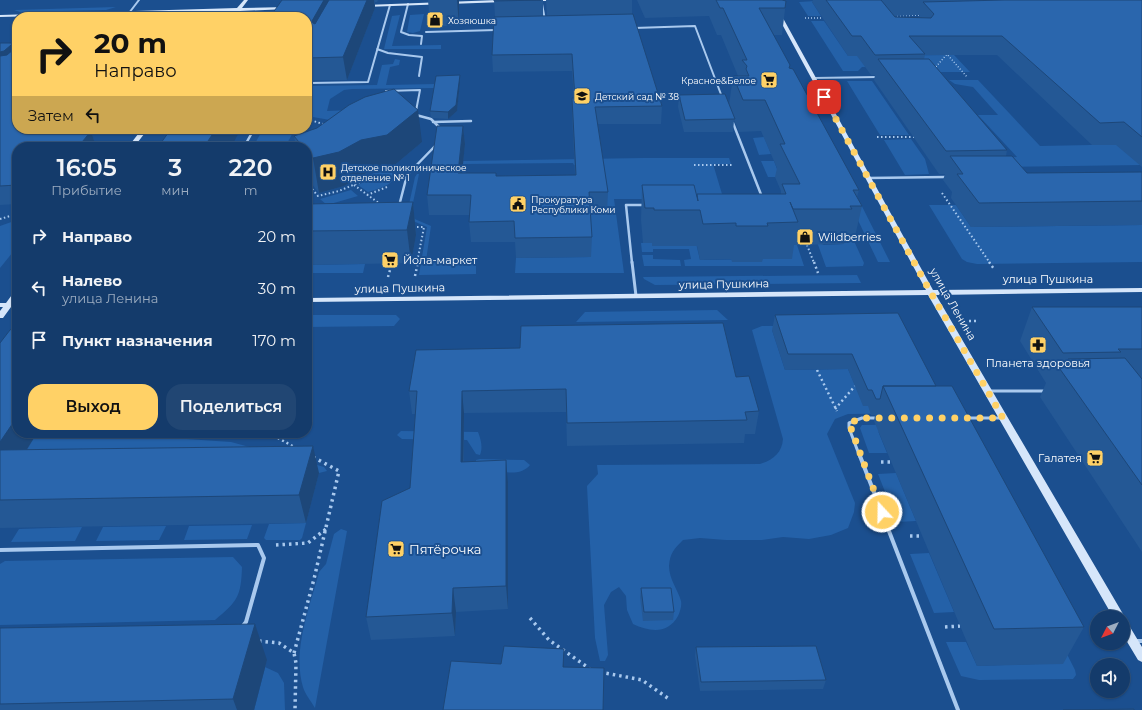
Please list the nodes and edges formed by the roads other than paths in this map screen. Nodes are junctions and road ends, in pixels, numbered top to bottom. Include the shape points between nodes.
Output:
1 (139, 0) edge
2 (246, 0) edge
3 (542, 0) edge
4 (548, 0) edge
5 (771, 0) edge
6 (470, 1) edge
7 (510, 1) edge
8 (526, 1) edge
9 (408, 4) junction
10 (390, 5) junction
11 (360, 6) edge
12 (290, 8) edge
13 (238, 10) junction
14 (130, 12) edge
15 (165, 12) edge
16 (0, 16) edge
17 (12, 16) edge
18 (545, 24) edge
19 (632, 28) edge
20 (501, 30) edge
21 (426, 32) dead end
22 (421, 44) dead end
23 (12, 45) edge
24 (377, 49) junction
25 (7, 50) edge
26 (419, 76) dead end
27 (881, 77) edge
28 (814, 78) junction
29 (312, 83) edge
30 (386, 91) edge
31 (803, 97) edge
32 (824, 97) junction
33 (725, 103) edge
34 (730, 117) edge
35 (470, 121) dead end
36 (433, 122) junction
37 (442, 130) edge
38 (141, 134) edge
39 (441, 140) edge
40 (135, 142) edge
41 (949, 177) dead end
42 (868, 178) junction
43 (762, 198) edge
44 (651, 205) edge
45 (398, 208) edge
46 (1142, 290) edge
47 (930, 292) junction
48 (636, 296) junction
49 (12, 300) edge
50 (312, 300) edge
51 (0, 305) edge
52 (8, 305) junction
53 (12, 305) edge
54 (0, 316) edge
55 (988, 391) junction
56 (1052, 391) dead end
57 (885, 418) edge
58 (961, 418) edge
59 (1003, 418) junction
60 (0, 550) edge
61 (1115, 610) edge
62 (1130, 632) edge
63 (232, 637) edge
64 (1137, 641) edge
65 (1142, 658) edge
66 (958, 710) edge

1 - 14 lane
2 - 13 street
3 - 4 street
3 - 8 street
3 - 18 lane
5 - 28 street, улица Ленина
6 - 7 street
6 - 9 street
9 - 10 street
9 - 22 lane via 401,32 422,36
10 - 11 street
10 - 24 lane
12 - 13 street
13 - 15 street
16 - 17 street
19 - 33 lane via 694,26
20 - 21 lane
23 - 25 lane
24 - 26 lane via 388,53 422,57
24 - 29 lane via 368,82
27 - 28 lane
28 - 32 street, улица Ленина
30 - 36 lane via 420,90 415,115
31 - 32 lane
32 - 42 street, улица Ленина
34 - 43 lane
35 - 36 lane
36 - 37 lane
38 - 40 street
39 - 45 lane via 407,175
41 - 42 lane
42 - 47 street, улица Ленина
44 - 48 lane via 626,205
46 - 47 street, улица Пушкина
47 - 48 street, улица Пушкина
47 - 55 street, улица Ленина
48 - 50 street, улица Пушкина
49 - 52 street
51 - 52 street
52 - 53 street
52 - 54 street
55 - 56 lane
55 - 59 street, улица Ленина
57 - 66 lane via 862,418 849,423
58 - 59 lane
59 - 61 street, улица Ленина
60 - 63 lane via 258,545 264,558 246,622
62 - 64 street
64 - 65 street

